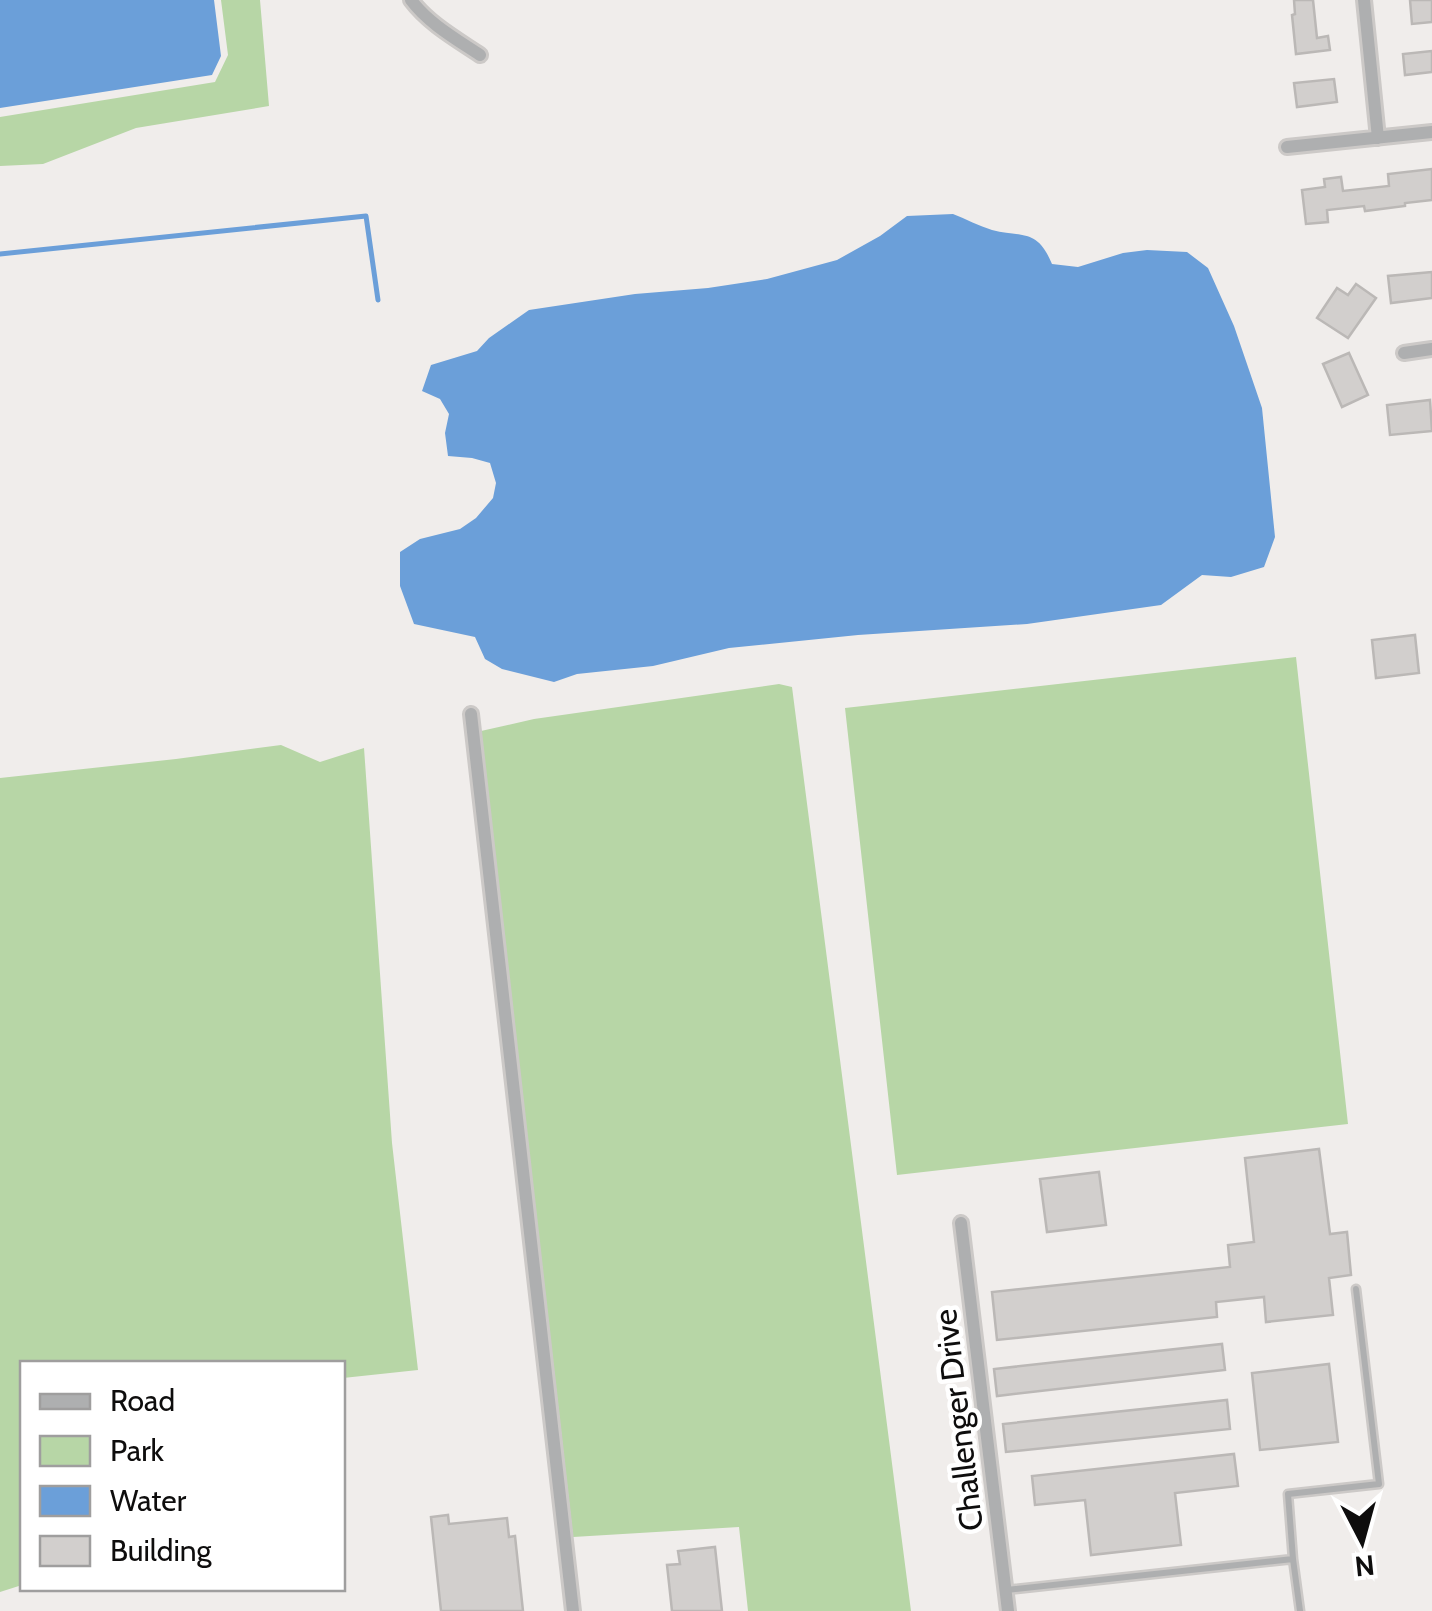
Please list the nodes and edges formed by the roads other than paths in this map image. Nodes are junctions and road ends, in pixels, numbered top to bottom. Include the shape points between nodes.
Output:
1 (411, 0) edge
2 (1364, 0) edge
3 (480, 54) dead end
4 (1432, 132) edge
5 (1378, 138) junction
6 (1287, 148) dead end
7 (1432, 350) edge
8 (1404, 353) dead end
9 (471, 714) dead end
10 (962, 1223) dead end
11 (1356, 1289) dead end
12 (1294, 1559) junction
13 (1006, 1590) junction
14 (573, 1611) edge
15 (1008, 1611) edge
16 (1300, 1611) edge

1 - 3 street
2 - 5 street
4 - 5 street
5 - 6 street
7 - 8 street
9 - 14 street
10 - 13 street, Challenger Drive
11 - 12 lane via 1379,1484 1288,1494
12 - 13 lane
12 - 16 lane
13 - 15 street, Challenger Drive

